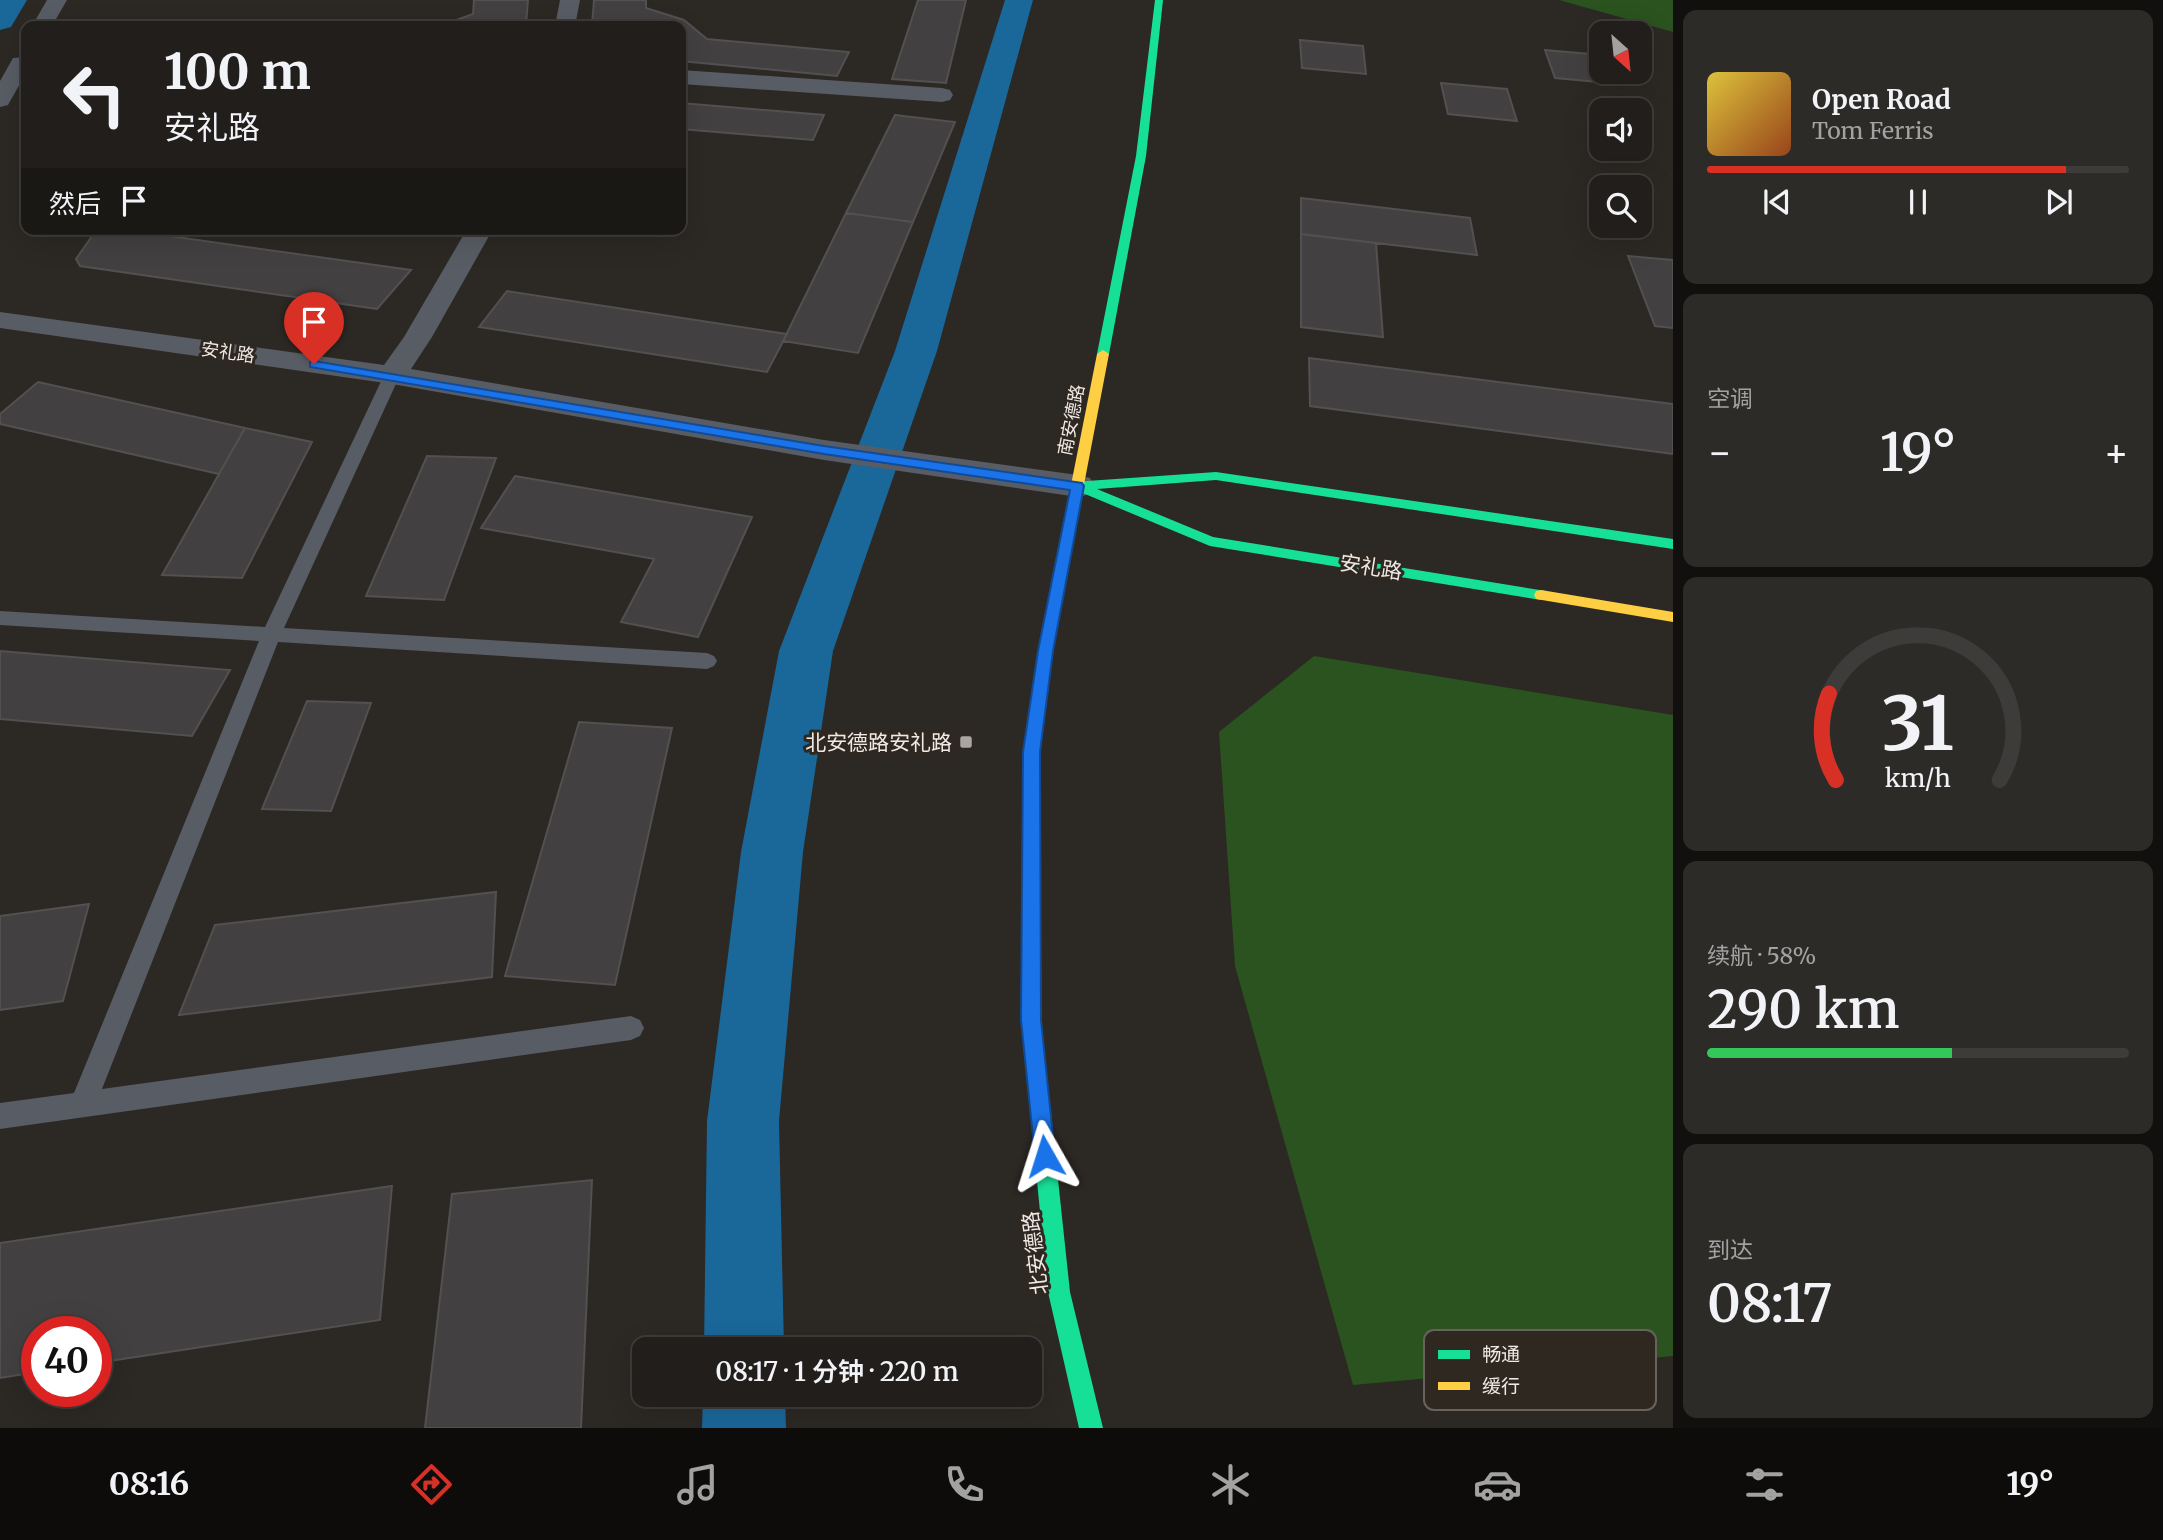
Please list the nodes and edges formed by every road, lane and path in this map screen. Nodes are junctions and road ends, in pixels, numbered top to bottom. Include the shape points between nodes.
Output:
1 (57, 0) edge
2 (570, 0) edge
3 (1158, 0) edge
4 (44, 21) edge
5 (566, 21) edge
6 (18, 61) edge
7 (686, 77) edge
8 (942, 95) dead end
9 (0, 100) edge
10 (477, 235) edge
11 (0, 320) edge
12 (392, 376) junction
13 (1077, 486) junction
14 (1673, 544) edge
15 (1673, 617) edge
16 (0, 618) edge
17 (271, 635) junction
18 (707, 661) dead end
19 (631, 1028) dead end
20 (83, 1104) junction
21 (0, 1116) edge
22 (1091, 1428) edge

1 - 4 street
2 - 5 street
3 - 13 street, 南安德路
6 - 9 street
7 - 8 street
10 - 12 street
11 - 12 street, 安礼路
12 - 13 street, 安礼路 via 824,450
12 - 17 lane
13 - 14 street, 安礼路 via 1216,476
13 - 15 street, 安礼路 via 1210,541
13 - 22 street, 北安德路 via 1045,651 1032,752 1031,1020 1059,1292
16 - 17 lane
17 - 18 lane
17 - 20 lane
19 - 20 lane
20 - 21 lane

